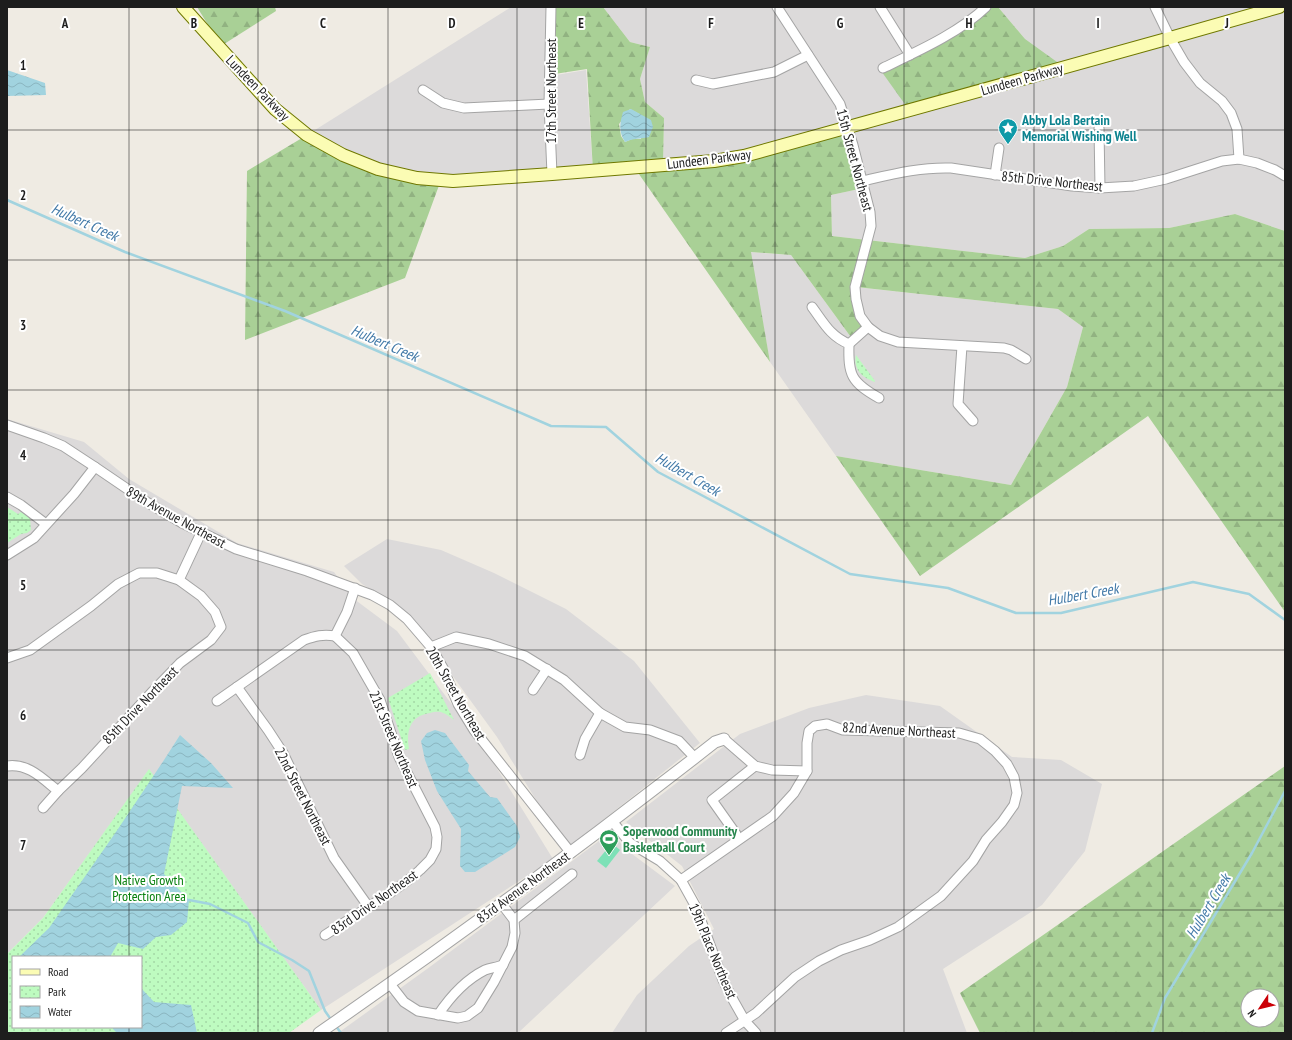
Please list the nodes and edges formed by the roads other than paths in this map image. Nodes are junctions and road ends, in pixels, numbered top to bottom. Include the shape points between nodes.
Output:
1 (183, 7) edge
2 (551, 7) edge
3 (778, 7) edge
4 (880, 7) edge
5 (1155, 7) edge
6 (1278, 7) edge
7 (984, 8) edge
8 (1254, 10) edge
9 (1170, 38) junction
10 (808, 55) junction
11 (910, 55) junction
12 (883, 68) dead end
13 (696, 80) dead end
14 (423, 90) dead end
15 (549, 104) junction
16 (848, 128) junction
17 (1099, 128) dead end
18 (999, 148) dead end
19 (1239, 159) junction
20 (552, 174) junction
21 (995, 174) junction
22 (1285, 176) edge
23 (862, 180) junction
24 (1100, 188) junction
25 (812, 307) dead end
26 (868, 327) junction
27 (849, 344) junction
28 (962, 346) junction
29 (1026, 359) dead end
30 (879, 398) dead end
31 (973, 421) dead end
32 (7, 425) edge
33 (95, 467) junction
34 (7, 497) edge
35 (46, 524) junction
36 (201, 533) junction
37 (7, 555) edge
38 (179, 580) junction
39 (355, 588) junction
40 (335, 636) junction
41 (431, 647) junction
42 (7, 658) edge
43 (547, 669) junction
44 (237, 687) junction
45 (533, 690) dead end
46 (217, 701) dead end
47 (600, 713) junction
48 (724, 739) joint
49 (580, 755) dead end
50 (695, 758) junction
51 (7, 766) edge
52 (755, 766) junction
53 (807, 771) junction
54 (58, 791) junction
55 (43, 808) dead end
56 (612, 821) junction
57 (737, 840) junction
58 (436, 849) joint
59 (570, 853) junction
60 (572, 874) dead end
61 (681, 880) junction
62 (501, 903) junction
63 (368, 906) junction
64 (514, 920) junction
65 (325, 935) dead end
66 (503, 965) junction
67 (390, 984) junction
68 (438, 1015) junction
69 (745, 1021) junction
70 (319, 1033) edge
71 (726, 1033) edge
72 (756, 1033) edge

1 - 20 main road, Lundeen Parkway via 274,109 306,135 343,155 378,169 417,178 453,181
2 - 15 street, 17th Street Northeast
3 - 10 street, 15th Street Northeast
4 - 11 street
5 - 9 street
6 - 8 main road, Lundeen Parkway
7 - 11 street via 958,28
8 - 9 main road, Lundeen Parkway
9 - 16 main road, Lundeen Parkway
9 - 19 street via 1200,83 1222,101 1231,113 1237,129
10 - 13 street via 774,72 713,84
10 - 16 street, 15th Street Northeast via 840,104
11 - 12 street
14 - 15 street via 443,103 464,108
15 - 20 street, 17th Street Northeast
16 - 20 main road, Lundeen Parkway via 744,156 714,161
16 - 23 street, 15th Street Northeast
17 - 24 street
18 - 21 street
19 - 22 street, 85th Drive Northeast via 1257,163
19 - 24 street, 85th Drive Northeast via 1222,161 1166,179 1134,186
21 - 23 street, 85th Drive Northeast via 934,167
21 - 24 street, 85th Drive Northeast
23 - 26 street, 15th Street Northeast via 871,226 855,287 860,316
25 - 27 street via 838,340
26 - 27 street
26 - 28 street via 880,336 898,342
27 - 30 street via 848,363 853,377 863,389
28 - 29 street via 1004,348
28 - 31 street via 958,404
32 - 33 street, 89th Avenue Northeast via 63,446
33 - 35 street
33 - 36 street, 89th Avenue Northeast via 144,501
34 - 35 street
35 - 37 street via 34,538
36 - 38 street
36 - 39 street, 89th Avenue Northeast via 236,549
38 - 42 street, 85th Drive Northeast via 158,573 139,573 118,584 30,650
38 - 54 street, 85th Drive Northeast via 201,596 216,612 221,627 211,640 180,663
39 - 40 street
39 - 41 street, 20th Street Northeast via 390,605 407,619
40 - 44 street via 325,634 304,640
40 - 58 street, 21st Street Northeast via 352,653 380,700 400,756 435,826
41 - 43 street via 456,638 489,644 525,656
41 - 59 street, 20th Street Northeast via 458,704 474,730
43 - 45 street
43 - 47 street via 564,680
44 - 46 street
44 - 63 street, 22nd Street Northeast via 283,753 334,858
47 - 49 street via 585,739
47 - 50 street via 625,727 650,730 679,740
48 - 50 street, 83rd Avenue Northeast via 715,742
48 - 52 street
50 - 56 street, 83rd Avenue Northeast
51 - 54 street via 26,767
52 - 53 street via 772,770
52 - 57 street via 712,800 736,834
53 - 57 street, 82nd Avenue Northeast via 794,794 773,816
53 - 69 street, 82nd Avenue Northeast via 809,731 815,726 827,724 843,730 959,732 980,740 995,751 1007,764 1018,793 1014,806 986,840 973,861 941,896 898,927 819,961 795,977
54 - 55 street
56 - 59 street, 83rd Avenue Northeast
56 - 61 street, 19th Place Northeast via 630,844 660,861
57 - 61 street, 82nd Avenue Northeast
58 - 63 street, 83rd Drive Northeast via 430,860 411,878
59 - 62 street, 83rd Avenue Northeast
60 - 64 street
61 - 69 street, 19th Place Northeast via 696,907 723,980
62 - 64 street
62 - 67 street, 83rd Avenue Northeast
63 - 65 street, 83rd Drive Northeast
64 - 66 street via 512,947
66 - 68 street via 486,970 467,982 450,998
66 - 68 street via 478,1008 467,1016 458,1018
67 - 68 street via 404,1002 418,1011
67 - 70 street, 83rd Avenue Northeast
69 - 71 street
69 - 72 street, 19th Place Northeast

